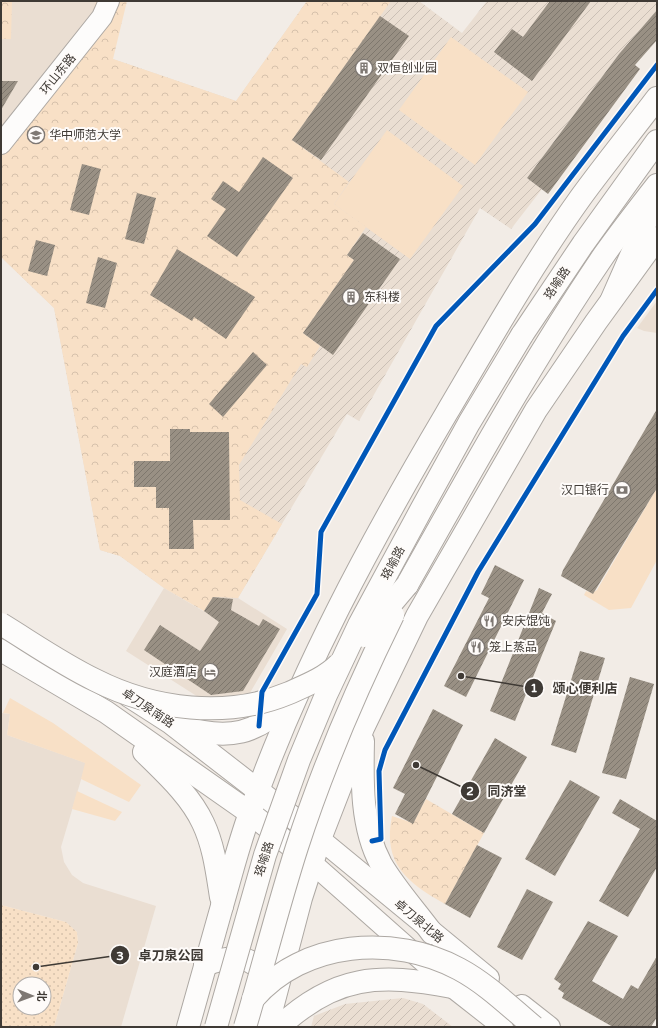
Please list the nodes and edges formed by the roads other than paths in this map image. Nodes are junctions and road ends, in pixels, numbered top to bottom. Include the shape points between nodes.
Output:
1 (109, 1) edge
2 (657, 98) edge
3 (657, 141) edge
4 (1, 144) edge
5 (657, 185) edge
6 (657, 198) edge
7 (657, 238) edge
8 (612, 299) junction
9 (407, 585) junction
10 (349, 587) junction
11 (1, 612) edge
12 (417, 616) junction
13 (1, 624) edge
14 (1, 650) edge
15 (297, 695) junction
16 (106, 712) junction
17 (170, 723) junction
18 (363, 728) junction
19 (259, 790) junction
20 (250, 813) junction
21 (288, 814) joint
22 (320, 839) junction
23 (312, 863) junction
24 (222, 906) junction
25 (432, 933) junction
26 (205, 965) junction
27 (452, 987) junction
28 (277, 996) junction
29 (285, 1024) edge
30 (188, 1027) edge
31 (216, 1027) edge
32 (234, 1027) edge
33 (245, 1027) edge
34 (267, 1027) edge
35 (503, 1027) edge
36 (534, 1027) edge
37 (550, 1027) edge

1 - 4 street, 环山东路 via 102,17
2 - 10 main road via 580,198 522,286 415,466
3 - 31 main road, 珞喻路, bridge via 522,335 469,423 359,625 299,760 265,855
5 - 9 main road, 珞喻路 via 605,254 543,351
6 - 8 main road
7 - 8 main road
8 - 12 main road via 536,410
9 - 13 main road, bridge via 333,670 279,697 234,707 185,707 158,703 128,694 95,681
9 - 33 main road, 珞喻路, bridge via 355,696 322,778 297,848
10 - 12 main road via 363,608 375,616 388,620
10 - 15 main road
11 - 17 main road, 卓刀泉南路
12 - 18 main road
14 - 16 main road
15 - 17 main road via 277,714 250,730 211,733
15 - 19 main road
16 - 20 main road
16 - 24 main road via 163,771 195,809 211,844
17 - 19 main road, 卓刀泉南路
18 - 22 main road
18 - 25 main road via 364,798 369,834 390,878
19 - 20 main road
19 - 21 main road, 卓刀泉南路
20 - 23 main road
20 - 24 main road
21 - 22 main road, 卓刀泉北路
22 - 23 main road
22 - 25 street, 卓刀泉北路
23 - 27 street
23 - 28 main road
24 - 26 main road
25 - 37 street, 卓刀泉北路
26 - 28 main road via 232,957 248,961 261,969
26 - 30 main road
27 - 29 main road via 410,980 365,980 335,988 304,1006
27 - 35 street
28 - 34 main road
32 - 36 main road, bridge via 262,988 292,968 332,951 372,947 407,951 450,965 474,979

